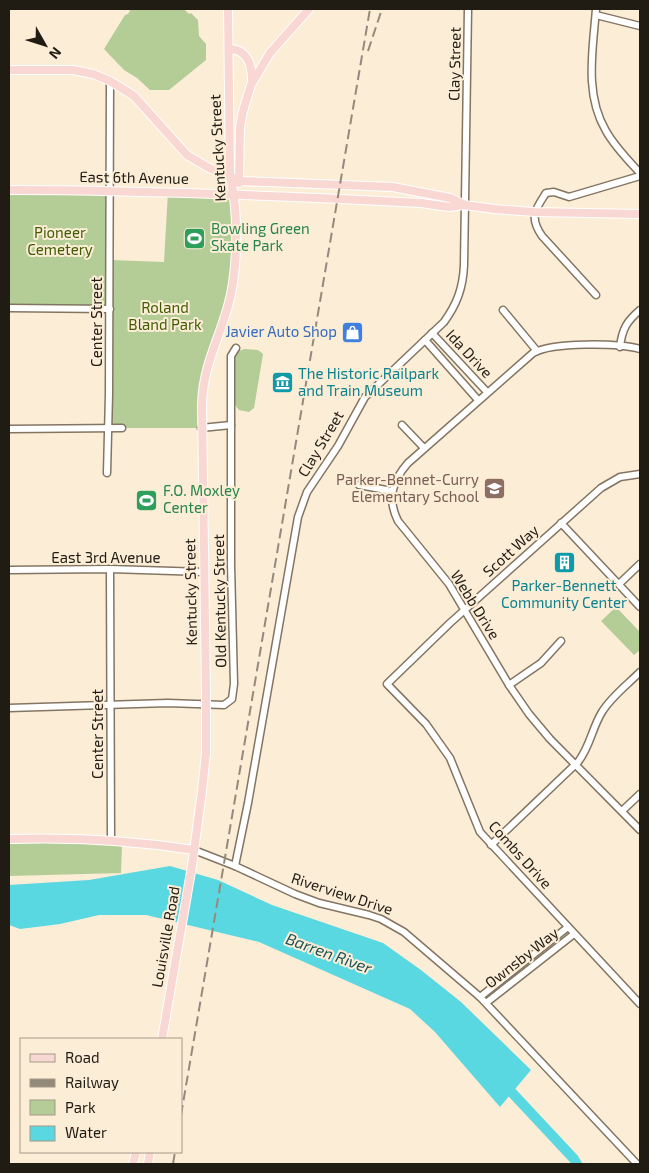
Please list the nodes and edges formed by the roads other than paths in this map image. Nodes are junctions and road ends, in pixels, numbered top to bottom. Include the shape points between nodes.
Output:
1 (228, 9) edge
2 (309, 9) edge
3 (468, 9) edge
4 (596, 12) edge
5 (640, 26) edge
6 (229, 49) junction
7 (9, 70) edge
8 (110, 81) junction
9 (252, 85) junction
10 (640, 174) edge
11 (230, 177) junction
12 (240, 181) junction
13 (9, 190) edge
14 (111, 190) junction
15 (235, 194) junction
16 (464, 205) junction
17 (534, 212) junction
18 (640, 214) edge
19 (596, 295) dead end
20 (9, 308) edge
21 (110, 309) junction
22 (503, 310) dead end
23 (640, 310) edge
24 (432, 334) junction
25 (425, 340) junction
26 (620, 347) junction
27 (236, 348) dead end
28 (640, 350) edge
29 (537, 351) junction
30 (487, 392) junction
31 (478, 400) junction
32 (230, 425) junction
33 (402, 425) dead end
34 (109, 428) junction
35 (122, 428) dead end
36 (202, 428) junction
37 (9, 429) edge
38 (424, 448) junction
39 (107, 473) dead end
40 (640, 474) edge
41 (359, 485) dead end
42 (392, 491) junction
43 (561, 523) junction
44 (640, 564) edge
45 (110, 569) junction
46 (9, 570) edge
47 (204, 572) junction
48 (619, 584) junction
49 (640, 607) edge
50 (465, 610) junction
51 (561, 641) dead end
52 (640, 672) edge
53 (387, 684) joint
54 (509, 685) junction
55 (206, 704) junction
56 (110, 705) junction
57 (9, 708) edge
58 (576, 764) junction
59 (640, 794) edge
60 (622, 811) junction
61 (640, 830) edge
62 (111, 839) junction
63 (9, 840) edge
64 (491, 845) junction
65 (194, 850) junction
66 (234, 866) junction
67 (568, 927) junction
68 (574, 934) junction
69 (480, 996) junction
70 (486, 1003) junction
71 (640, 1004) edge
72 (162, 1038) edge
73 (637, 1164) edge

1 - 6 main road, Kentucky Street
2 - 9 main road via 270,53
3 - 16 street, Clay Street
4 - 5 street
4 - 10 street via 592,82 597,111 610,138
6 - 9 main road via 239,51 248,60
6 - 11 main road, Kentucky Street
7 - 8 main road via 72,70
8 - 11 main road via 134,96 187,155
8 - 14 street, Center Street
9 - 12 main road via 240,127
10 - 17 street via 569,197 546,192
11 - 12 main road
11 - 15 main road, Kentucky Street
12 - 15 main road
12 - 16 main road via 393,187 450,198
13 - 14 main road, East 6th Avenue
14 - 15 main road, East 6th Avenue
14 - 21 street, Center Street
15 - 16 main road, East 6th Avenue via 449,207
15 - 36 main road, Kentucky Street via 233,285 206,371
16 - 17 main road
16 - 24 street, Clay Street via 462,289 450,313
17 - 18 main road
17 - 19 street via 542,236
20 - 21 street
21 - 34 street, Center Street
22 - 29 street
23 - 26 street via 626,324
24 - 25 street, Clay Street
24 - 30 street, Ida Drive
25 - 31 street, Ida Drive
25 - 66 street, Clay Street via 358,406 338,446 303,500
26 - 28 street
26 - 29 street via 559,345
27 - 32 street, Old Kentucky Street via 231,356
29 - 30 street
30 - 31 street
31 - 38 street
32 - 36 street
32 - 55 street, Old Kentucky Street via 233,696 222,705
33 - 38 street
34 - 35 street
34 - 37 street
34 - 39 street, Center Street
36 - 47 main road, Kentucky Street
38 - 42 street via 400,472
40 - 43 street, Scott Way via 620,477 607,484
41 - 42 street
42 - 50 street, Webb Drive via 392,505 398,521 438,569
43 - 48 street
43 - 50 street, Scott Way
44 - 48 street
45 - 46 street, East 3rd Avenue
45 - 47 street, East 3rd Avenue
45 - 56 street, Center Street
47 - 55 main road, Kentucky Street
48 - 49 street
50 - 53 street, Scott Way
50 - 54 street, Webb Drive
51 - 54 street via 542,663
52 - 58 street via 605,707 588,748
53 - 64 street, Combs Drive via 426,724 450,758 477,826
54 - 58 street, Webb Drive via 536,723
55 - 56 street
55 - 65 main road, Kentucky Street via 204,769
56 - 57 street
56 - 62 street, Center Street
58 - 60 street, Webb Drive
58 - 64 street
59 - 60 street
60 - 61 street, Webb Drive
62 - 63 main road, Riverview Drive
62 - 65 main road, Riverview Drive
64 - 67 street, Combs Drive
65 - 66 street, Riverview Drive
65 - 72 main road, Louisville Road
66 - 69 street, Riverview Drive via 307,899 369,915 393,925
67 - 68 street, Combs Drive
67 - 69 street, Ownsby Way
68 - 70 street, Ownsby Way
68 - 71 street, Combs Drive
69 - 70 street, Riverview Drive
70 - 73 street, Riverview Drive

